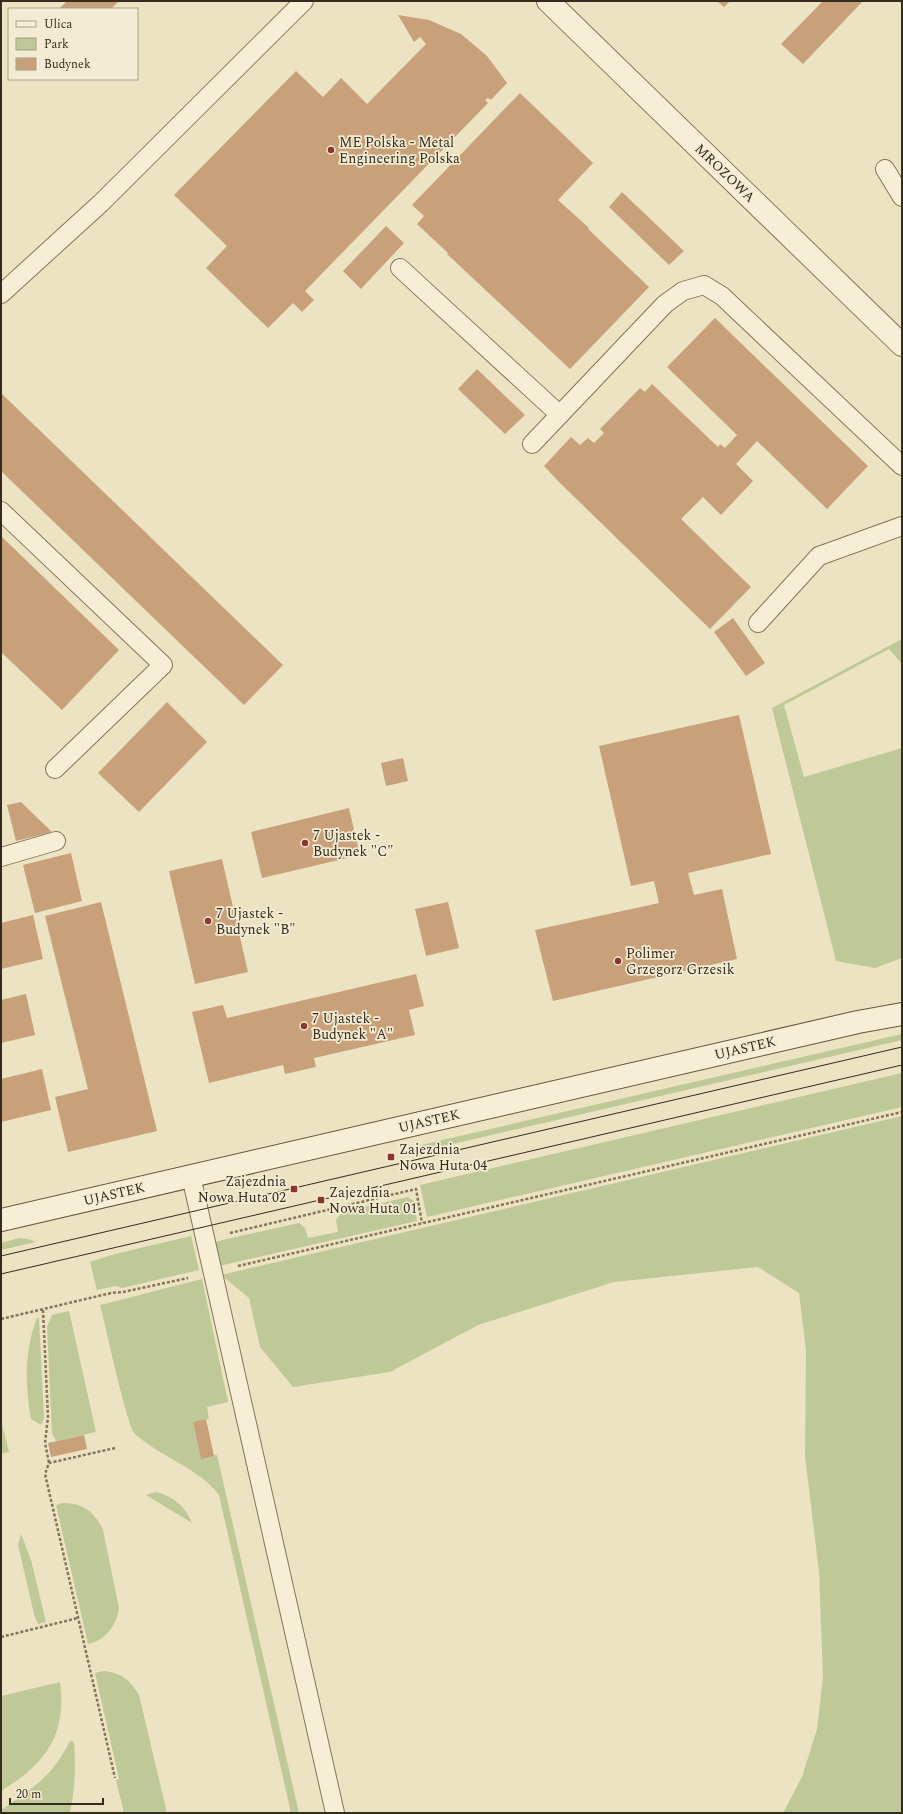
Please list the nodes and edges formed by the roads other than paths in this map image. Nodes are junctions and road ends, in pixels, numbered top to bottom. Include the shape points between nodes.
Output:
1 (304, 1) edge
2 (548, 1) edge
3 (885, 169) dead end
4 (902, 196) edge
5 (400, 268) dead end
6 (1, 294) edge
7 (902, 345) edge
8 (560, 415) junction
9 (532, 444) dead end
10 (902, 466) edge
11 (1, 511) edge
12 (902, 526) edge
13 (758, 623) dead end
14 (55, 769) dead end
15 (56, 841) dead end
16 (1, 857) edge
17 (902, 1003) edge
18 (902, 1014) edge
19 (858, 1022) junction
20 (191, 1176) junction
21 (1, 1220) edge
22 (335, 1813) edge

1 - 6 lane via 101,203
2 - 7 street, MROZOWA
3 - 4 lane
5 - 8 lane
8 - 9 lane
8 - 10 lane via 665,304 683,291 704,285 722,296
11 - 14 lane via 163,665
12 - 13 lane via 819,556
15 - 16 lane
17 - 19 street, UJASTEK
18 - 19 street, UJASTEK
19 - 20 street, UJASTEK
20 - 21 street, UJASTEK
20 - 22 lane

